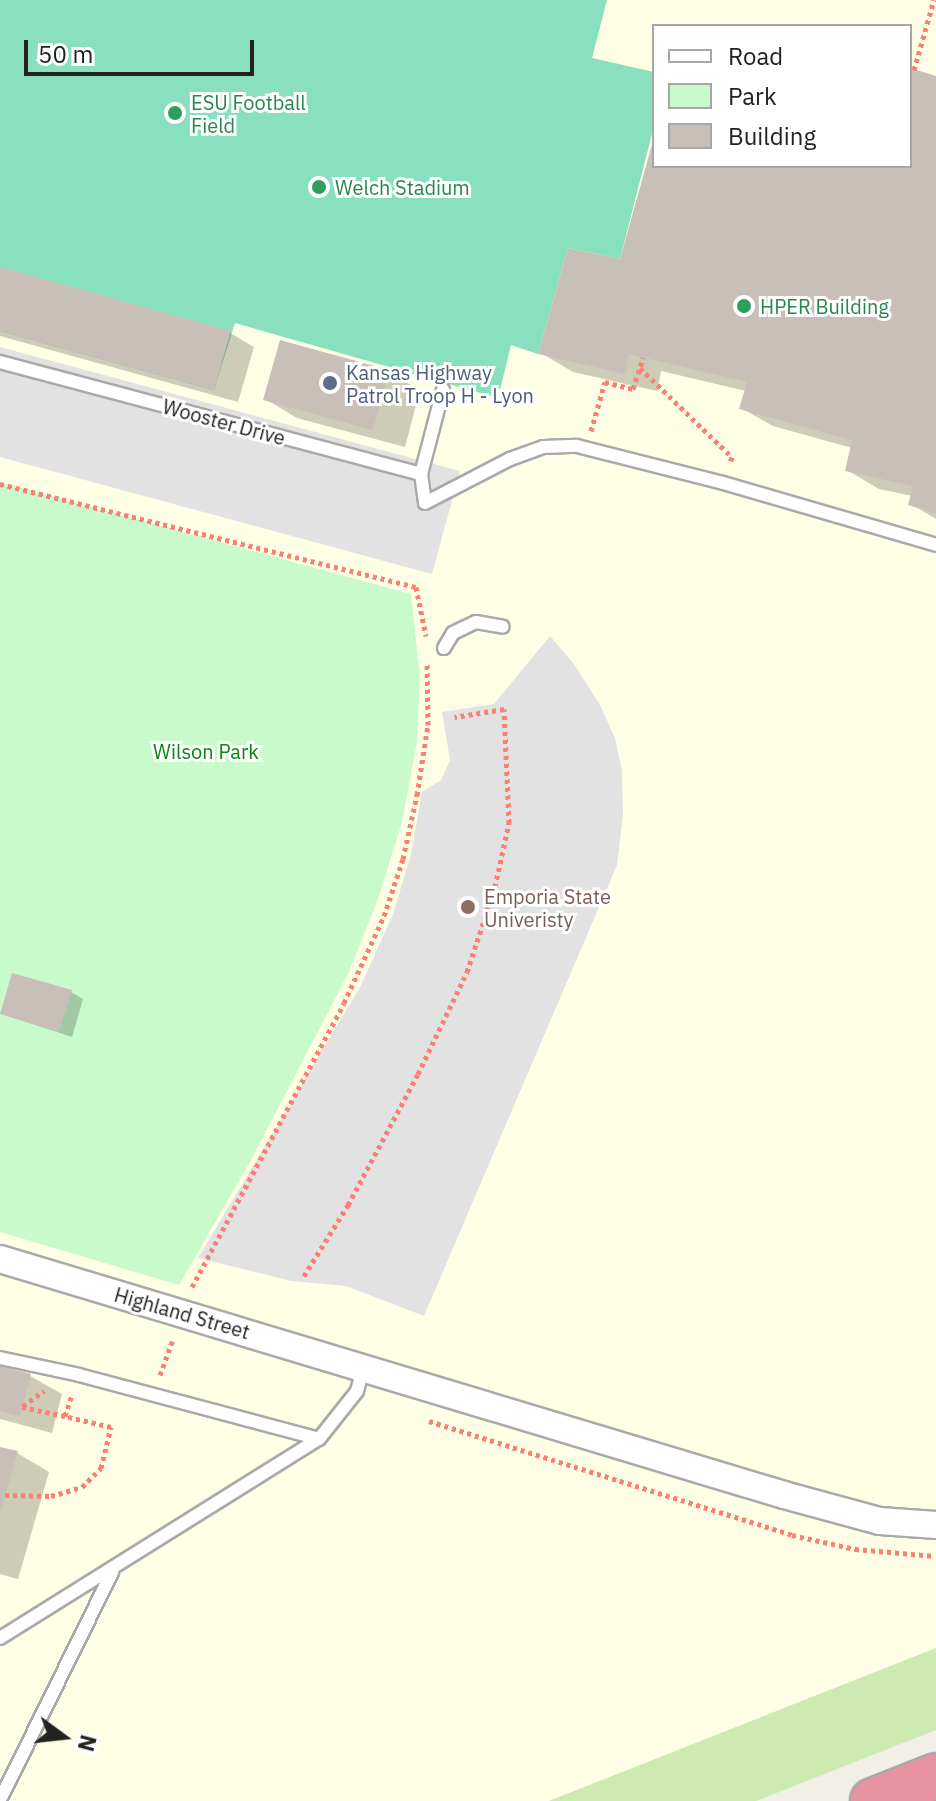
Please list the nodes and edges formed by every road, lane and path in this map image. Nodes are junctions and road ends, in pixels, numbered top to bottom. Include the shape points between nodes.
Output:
1 (934, 0) edge
2 (914, 70) dead end
3 (643, 358) dead end
4 (0, 362) edge
5 (640, 368) junction
6 (443, 390) dead end
7 (587, 448) junction
8 (421, 474) junction
9 (723, 483) junction
10 (0, 484) edge
11 (936, 545) edge
12 (503, 627) dead end
13 (426, 638) dead end
14 (444, 648) dead end
15 (427, 652) dead end
16 (455, 717) dead end
17 (0, 1259) edge
18 (304, 1276) dead end
19 (190, 1290) dead end
20 (176, 1331) dead end
21 (0, 1358) edge
22 (364, 1365) junction
23 (79, 1375) junction
24 (53, 1391) dead end
25 (63, 1392) dead end
26 (73, 1393) junction
27 (153, 1396) junction
28 (65, 1416) junction
29 (423, 1419) dead end
30 (319, 1439) junction
31 (5, 1495) dead end
32 (936, 1525) edge
33 (936, 1556) edge
34 (112, 1572) junction
35 (0, 1638) edge
36 (936, 1776) edge
37 (0, 1800) edge
38 (873, 1801) edge

1 - 2 path
3 - 5 path
4 - 8 lane, Wooster Drive
5 - 7 path via 633,389 605,382
5 - 9 path via 732,457
6 - 8 lane
7 - 8 lane via 543,447 425,503
7 - 9 lane
9 - 11 lane
10 - 13 path via 416,587
12 - 14 lane via 476,622 453,633
15 - 19 path via 428,725 417,795 384,916 344,1003
16 - 18 path via 504,709 509,823 495,887 467,972 418,1074
17 - 22 street, Highland Street
20 - 27 path
21 - 23 lane
22 - 30 lane via 357,1391
22 - 32 street, Highland Street via 839,1510 880,1521
23 - 26 path
23 - 27 lane
24 - 28 path via 39,1392 22,1407
25 - 26 path
26 - 28 path
27 - 30 lane
28 - 31 path via 111,1427 101,1468 82,1487 51,1496
29 - 33 path via 792,1535 855,1549
30 - 34 lane
34 - 35 lane
34 - 37 lane
36 - 38 highway

